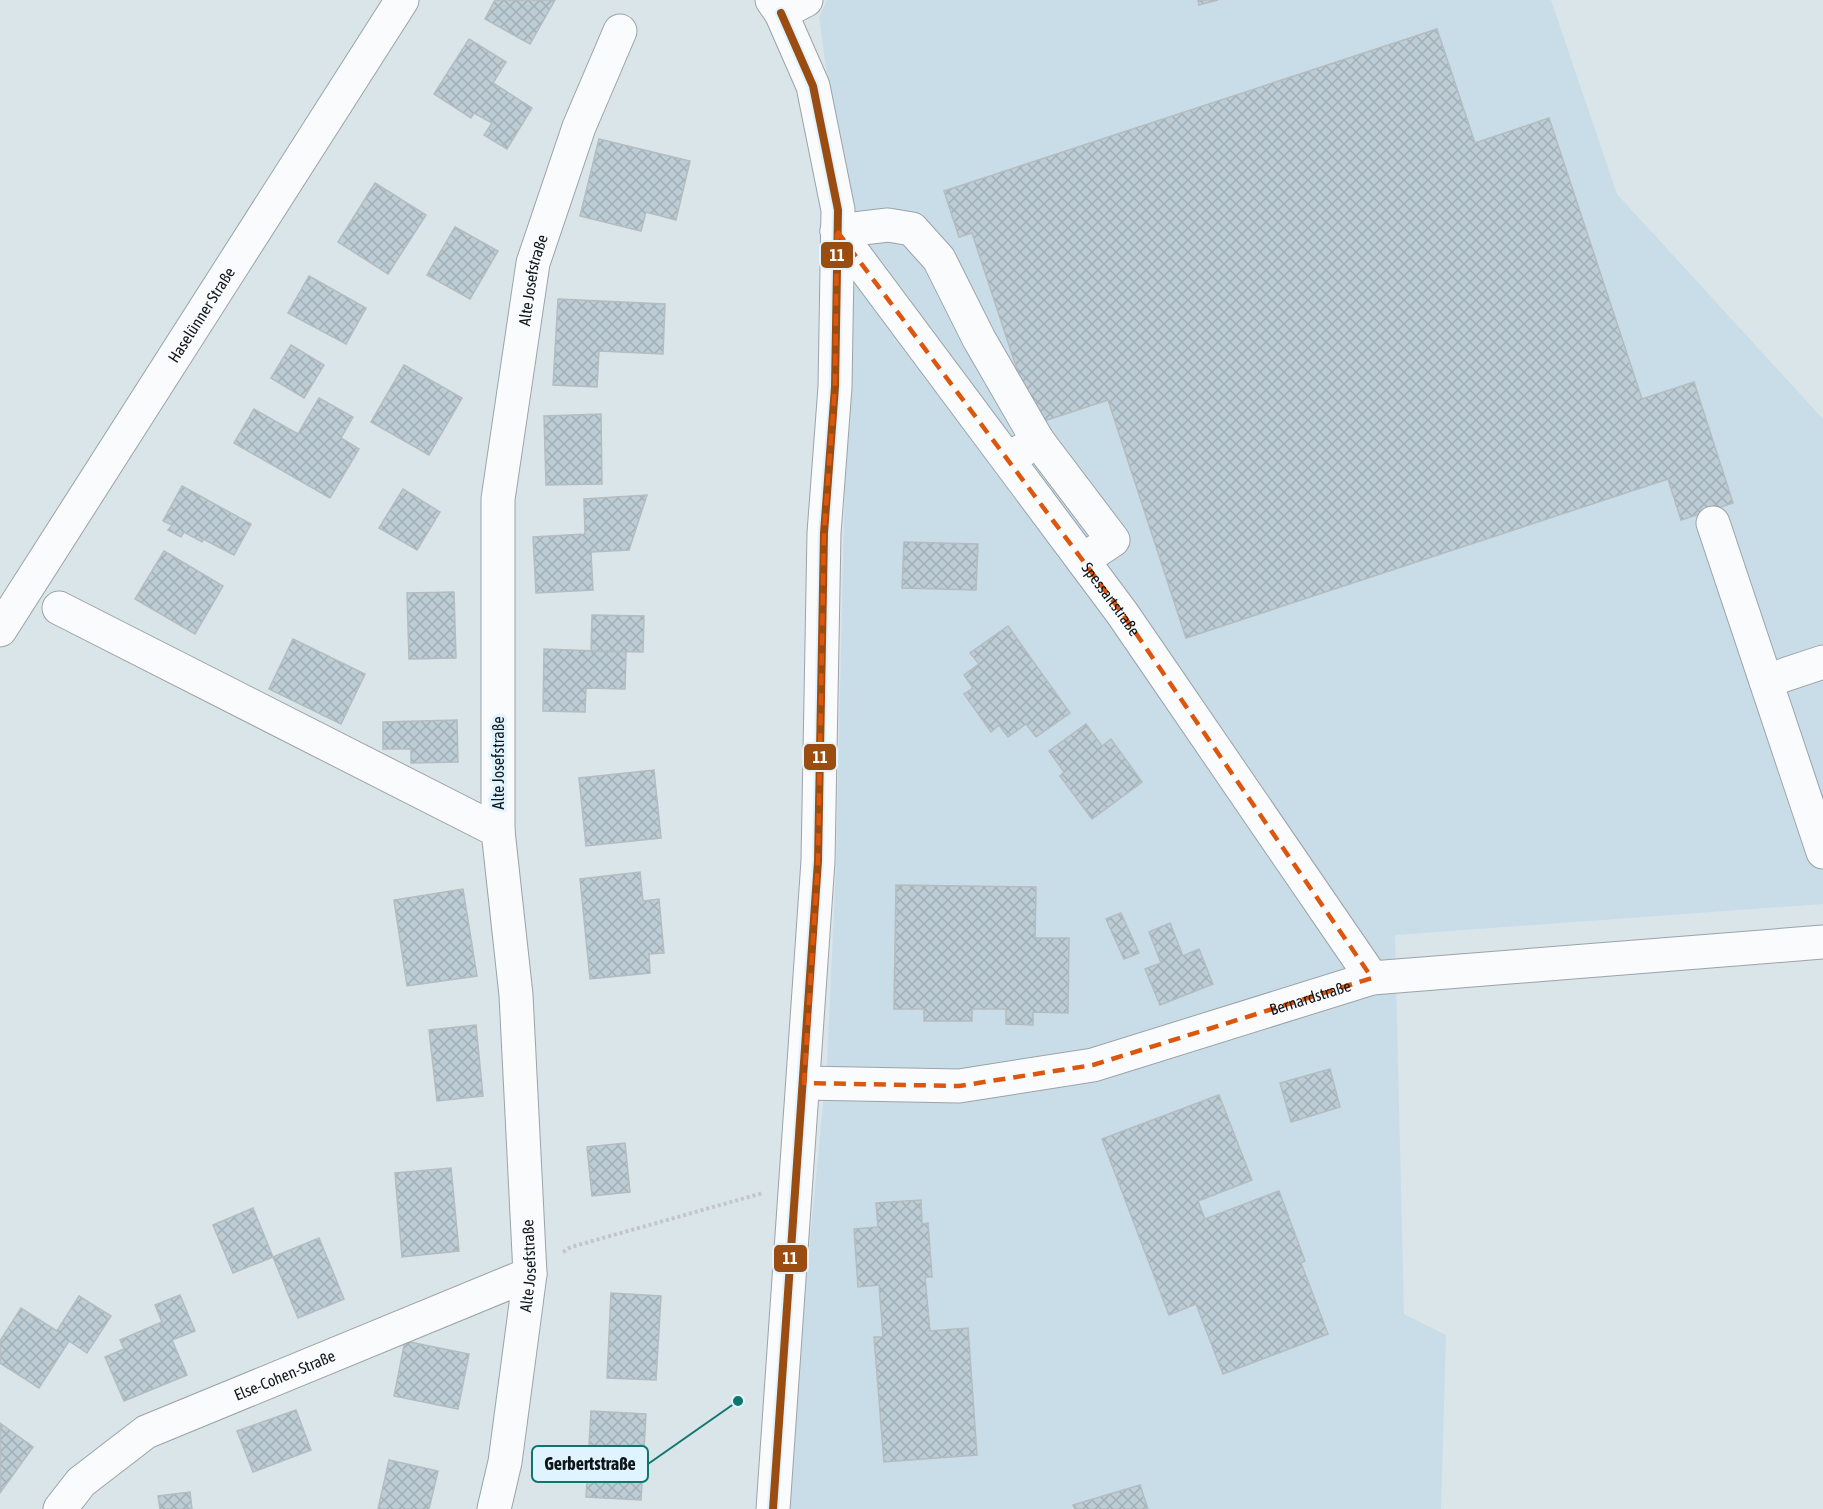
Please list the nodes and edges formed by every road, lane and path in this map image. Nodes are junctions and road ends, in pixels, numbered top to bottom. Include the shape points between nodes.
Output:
1 (402, 0) edge
2 (786, 4) edge
3 (620, 31) dead end
4 (837, 231) junction
5 (1038, 441) junction
6 (1008, 459) junction
7 (1713, 523) dead end
8 (1083, 561) junction
9 (59, 608) dead end
10 (0, 630) edge
11 (1823, 662) edge
12 (1766, 681) junction
13 (498, 831) junction
14 (1823, 852) edge
15 (1823, 942) edge
16 (1372, 978) junction
17 (804, 1083) junction
18 (795, 1184) junction
19 (530, 1274) junction
20 (60, 1509) edge
21 (494, 1509) edge
22 (773, 1509) edge

1 - 10 street, Haselünner Straße
2 - 4 street via 813,87 838,210
3 - 13 street, Alte Josefstraße via 579,127 533,263 498,499
4 - 5 street via 888,225 912,229 939,259
4 - 6 street, Spessartstraße
4 - 17 street via 835,387 824,533 818,861
5 - 6 street
5 - 8 street via 1113,540
6 - 8 street, Spessartstraße
7 - 12 street
8 - 16 street, Spessartstraße
9 - 13 street
11 - 12 street
12 - 14 street
13 - 19 street, Alte Josefstraße via 516,995
15 - 16 street, Bernardstraße
16 - 17 street, Bernardstraße via 1093,1065 959,1086
17 - 18 street
18 - 19 path via 571,1247
18 - 22 street
19 - 20 street, Else-Cohen-Straße via 146,1432 81,1482
19 - 21 street, Alte Josefstraße via 505,1462

